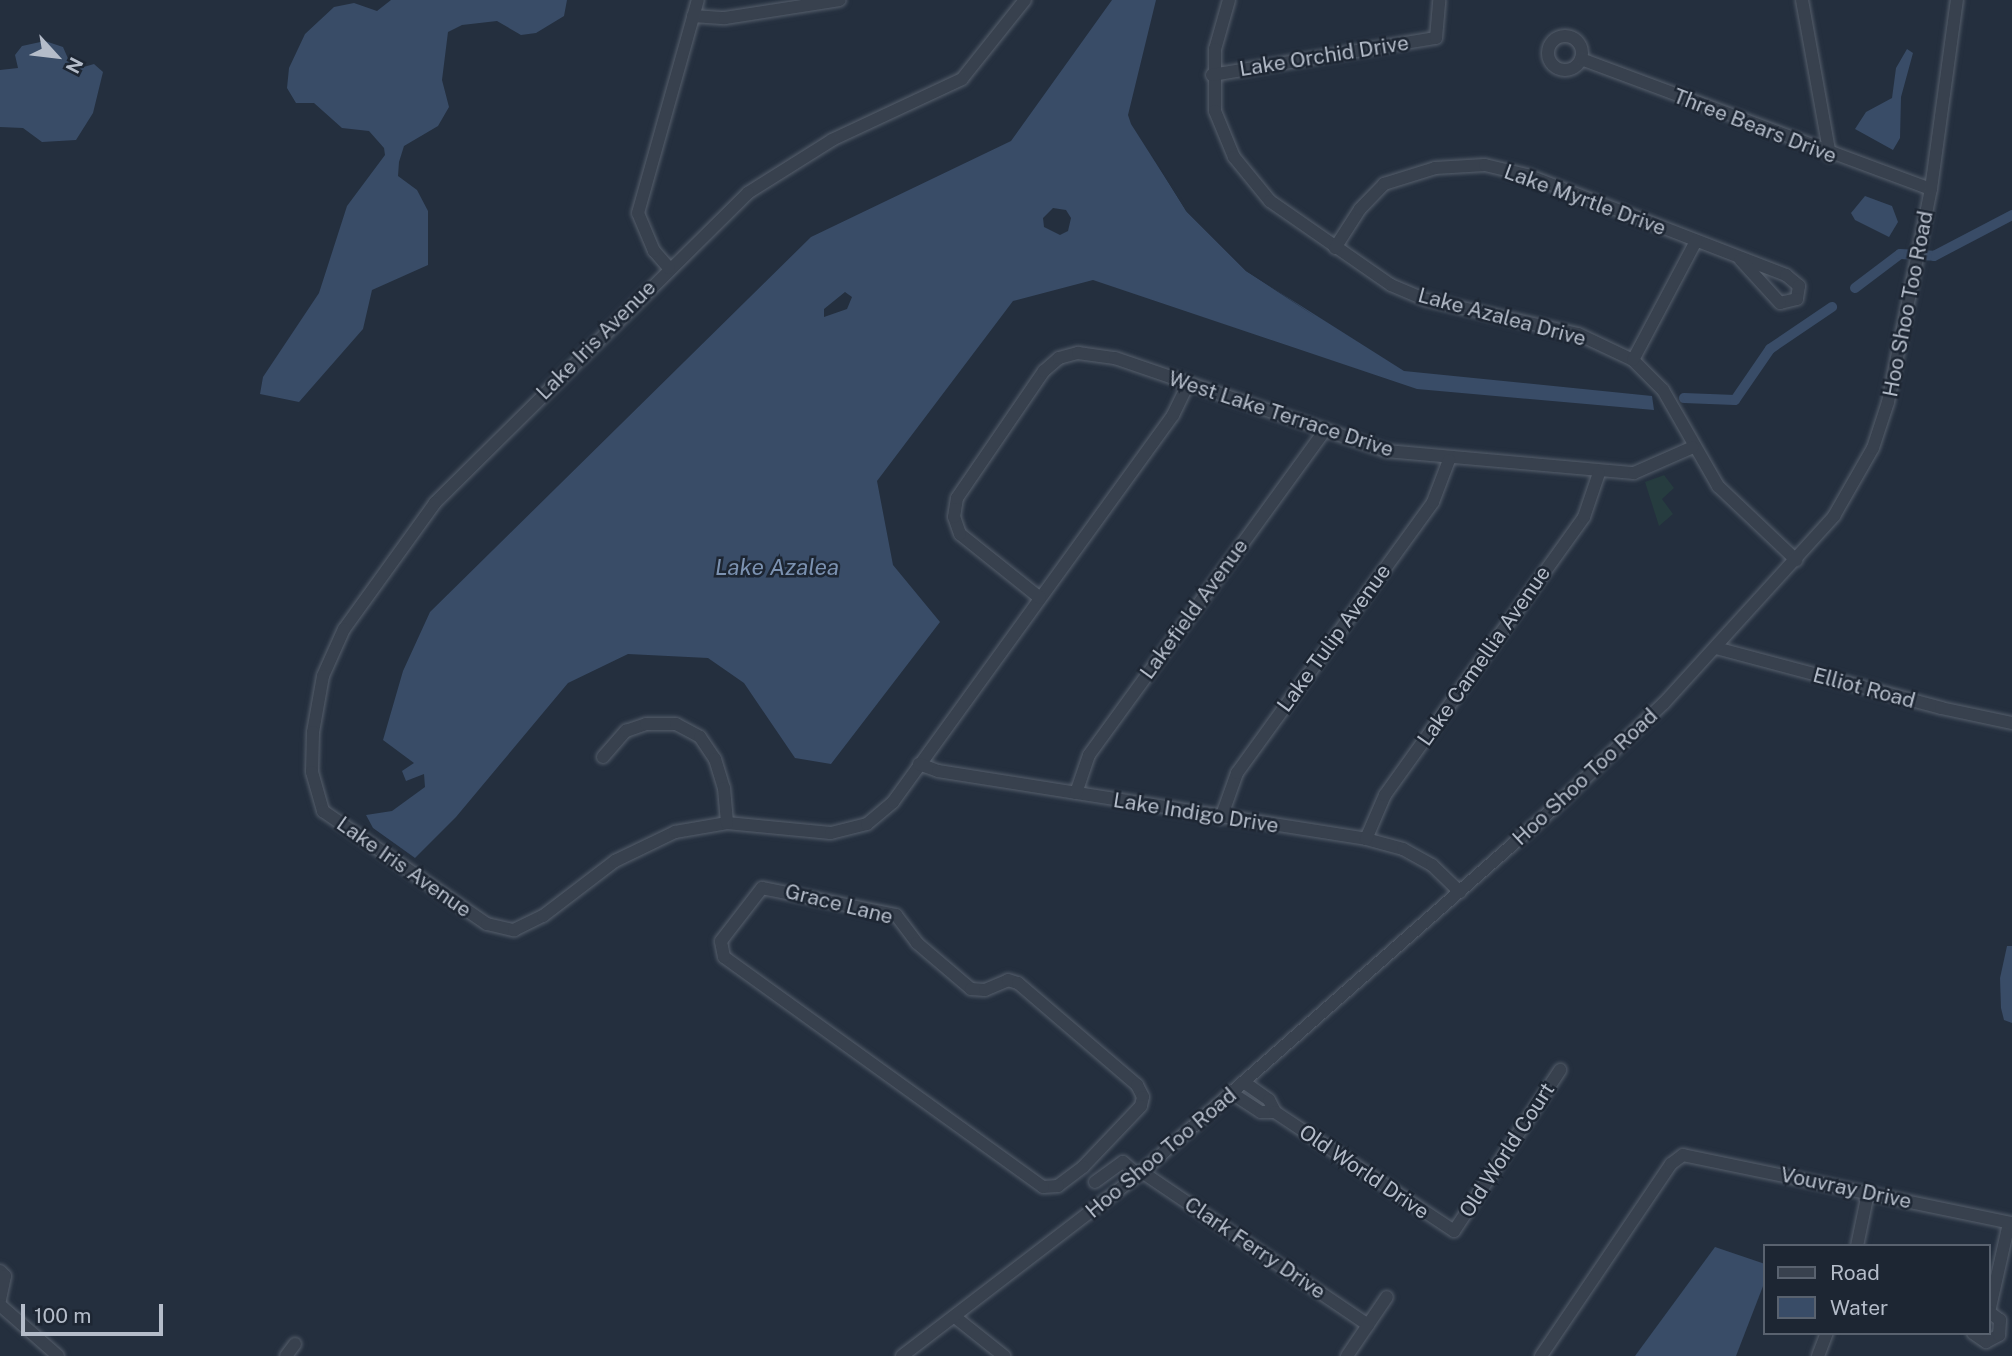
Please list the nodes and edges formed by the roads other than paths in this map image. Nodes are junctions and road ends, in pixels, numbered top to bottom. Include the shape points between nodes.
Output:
1 (698, 0) edge
2 (840, 0) edge
3 (1229, 0) edge
4 (1439, 0) edge
5 (1801, 0) edge
6 (1957, 0) edge
7 (1021, 2) edge
8 (693, 16) junction
9 (1581, 59) dead end
10 (1212, 75) junction
11 (1830, 155) junction
12 (1931, 190) junction
13 (1696, 241) junction
14 (1335, 248) junction
15 (1740, 259) junction
16 (669, 268) junction
17 (1633, 360) junction
18 (1188, 384) junction
19 (1324, 432) junction
20 (1693, 447) junction
21 (1449, 460) junction
22 (1599, 473) junction
23 (1796, 560) junction
24 (1040, 598) junction
25 (1716, 648) junction
26 (2012, 723) edge
27 (603, 757) dead end
28 (919, 764) junction
29 (1076, 793) junction
30 (1221, 818) junction
31 (727, 823) junction
32 (1366, 839) junction
33 (1460, 892) junction
34 (1560, 1070) dead end
35 (1245, 1083) junction
36 (1233, 1094) junction
37 (1275, 1112) junction
38 (1083, 1167) junction
39 (1140, 1173) junction
40 (1095, 1182) junction
41 (1868, 1193) junction
42 (1109, 1198) junction
43 (2010, 1223) edge
44 (1454, 1231) joint
45 (1857, 1244) edge
46 (0, 1271) edge
47 (1387, 1297) dead end
48 (0, 1303) edge
49 (1991, 1304) edge
50 (1991, 1313) edge
51 (955, 1317) junction
52 (1368, 1325) junction
53 (1826, 1335) edge
54 (1976, 1335) edge
55 (295, 1344) dead end
56 (58, 1356) edge
57 (286, 1356) edge
58 (902, 1356) edge
59 (1004, 1356) edge
60 (1347, 1356) edge
61 (1541, 1356) edge
62 (1818, 1356) edge

1 - 8 street
2 - 8 street via 724,18
3 - 10 street, Lake Azalea Drive
4 - 10 street, Lake Orchid Drive via 1436,38
5 - 11 street
6 - 12 street, Hoo Shoo Too Road
7 - 16 street, Lake Iris Avenue via 961,79 832,140 748,193
8 - 16 street via 638,213 654,251
9 - 11 street, Three Bears Drive
10 - 14 street, Lake Azalea Drive via 1221,131 1252,182 1283,213
11 - 12 street, Three Bears Drive
12 - 23 street, Hoo Shoo Too Road via 1891,391 1873,448 1834,516
13 - 14 street, Lake Myrtle Drive via 1527,175 1485,165 1412,173 1384,184
13 - 15 street, Lake Myrtle Drive
13 - 17 street
14 - 17 street, Lake Azalea Drive via 1391,285 1427,300 1578,334
15 - 15 street, Lake Myrtle Drive via 1791,278 1799,286 1797,299 1780,303
16 - 31 street, Lake Iris Avenue via 435,503 375,584 344,629 323,676 313,732 312,772 323,811 487,924 514,930 543,916 648,841
17 - 20 street, Lake Azalea Drive via 1664,390
18 - 19 street, West Lake Terrace Drive
18 - 24 street, Lake Iris Avenue via 1172,415
18 - 24 street, West Lake Terrace Drive via 1092,352 1059,358 1044,370 965,482 954,517 960,534
19 - 21 street, West Lake Terrace Drive via 1386,451
19 - 29 street, Lakefield Avenue via 1089,755
20 - 22 street, West Lake Terrace Drive via 1652,469
20 - 23 street, Lake Azalea Drive via 1737,508
21 - 22 street, West Lake Terrace Drive
21 - 30 street, Lake Tulip Avenue via 1433,502 1237,773
22 - 32 street, Lake Camellia Avenue via 1584,517 1385,796
23 - 25 street, Hoo Shoo Too Road
24 - 28 street, Lake Iris Avenue
25 - 26 street, Elliot Road
25 - 33 street, Hoo Shoo Too Road via 1640,727
27 - 31 street via 626,731 646,724 676,724 699,737 715,759 724,788
28 - 29 street, Lake Indigo Drive
28 - 31 street, Lake Iris Avenue via 893,802 854,830 831,833
29 - 30 street, Lake Indigo Drive
30 - 32 street, Lake Indigo Drive
32 - 33 street, Lake Indigo Drive via 1403,849 1432,865
33 - 35 street, Hoo Shoo Too Road
34 - 44 street, Old World Court
35 - 36 street, Hoo Shoo Too Road
35 - 37 street, Old World Drive via 1269,1100
36 - 37 street, Old World Drive via 1261,1112
36 - 39 street, Hoo Shoo Too Road
37 - 44 street, Old World Drive
38 - 38 street, Grace Lane via 1058,1186 1043,1187 728,961 721,954 721,941 755,893 773,888 891,914 971,989 985,990 1008,980 1020,985 1142,1092 1137,1112
38 - 40 street
39 - 40 street via 1123,1163
39 - 42 street, Hoo Shoo Too Road
39 - 52 street, Clark Ferry Drive
40 - 42 street
41 - 43 street, Vouvray Drive
41 - 45 street
41 - 61 street, Vouvray Drive via 1680,1156
42 - 51 street, Hoo Shoo Too Road
43 - 49 street
46 - 48 street via 5,1276
47 - 52 street
48 - 56 street
50 - 54 street via 2000,1320 1999,1335 1986,1342
51 - 58 street, Hoo Shoo Too Road
51 - 59 street
52 - 60 street
53 - 62 street
55 - 57 street

